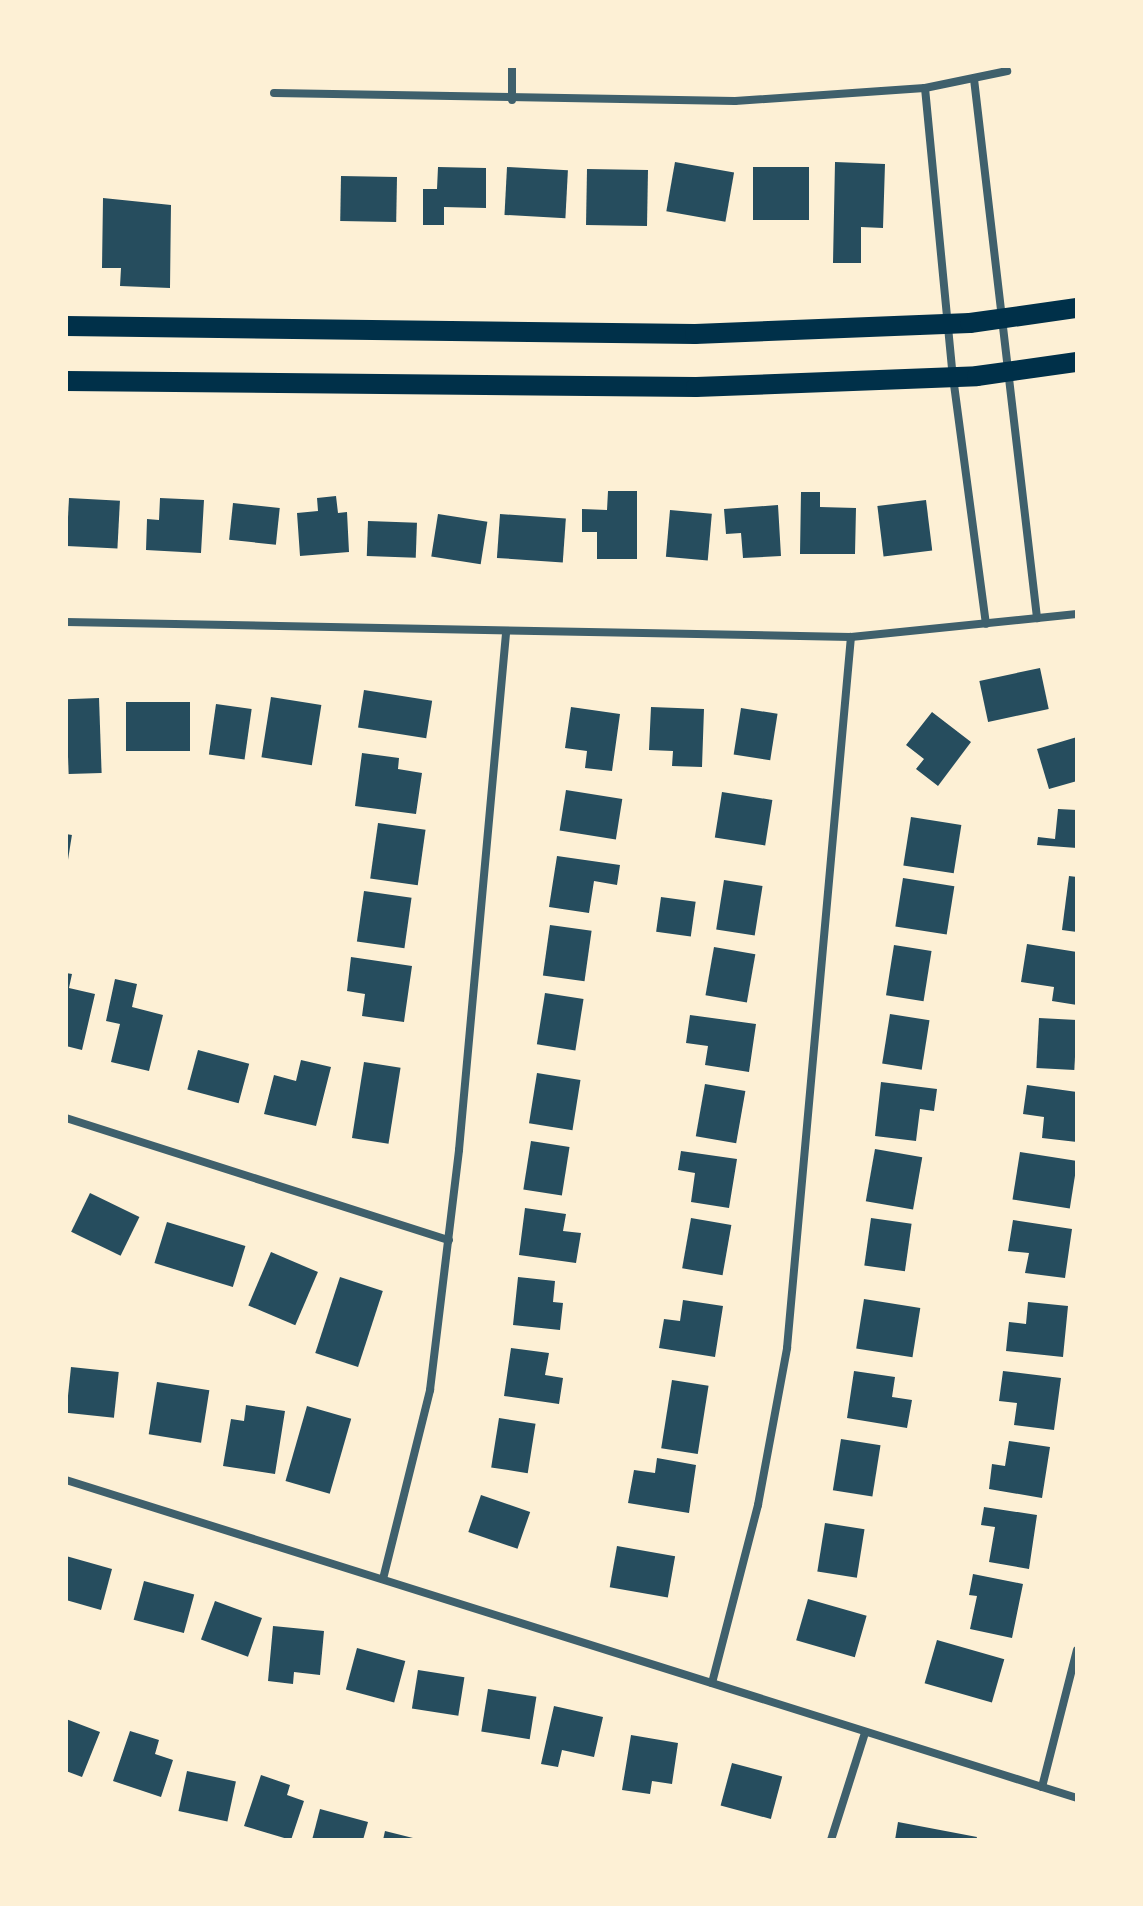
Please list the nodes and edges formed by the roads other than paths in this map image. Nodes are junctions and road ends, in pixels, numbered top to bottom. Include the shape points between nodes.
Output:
1 (512, 66) edge
2 (1007, 71) dead end
3 (974, 79) junction
4 (925, 88) junction
5 (274, 93) dead end
6 (512, 100) junction
7 (1077, 308) edge
8 (1000, 319) junction
9 (948, 324) junction
10 (66, 326) edge
11 (1077, 362) edge
12 (1006, 372) junction
13 (953, 377) junction
14 (66, 381) edge
15 (1077, 614) edge
16 (1037, 618) junction
17 (66, 622) edge
18 (986, 624) junction
19 (506, 634) junction
20 (851, 637) junction
21 (66, 1118) edge
22 (449, 1240) junction
23 (66, 1480) edge
24 (383, 1579) junction
25 (1077, 1650) edge
26 (712, 1683) junction
27 (865, 1733) junction
28 (1042, 1787) junction
29 (1077, 1798) edge
30 (831, 1840) edge

1 - 6 street
2 - 3 street
3 - 4 street
3 - 8 street
4 - 6 street via 735,101
4 - 9 street
5 - 6 street
7 - 8 main road
8 - 9 main road
8 - 12 street
9 - 10 main road via 695,334
9 - 13 street
11 - 12 main road
12 - 13 main road
12 - 16 street
13 - 14 main road via 696,387
13 - 18 street
15 - 16 street
16 - 18 street
17 - 19 street
18 - 20 street
19 - 20 street
19 - 22 street
20 - 26 street via 787,1348 758,1505
21 - 22 street
22 - 24 street via 430,1390
23 - 24 street
24 - 26 street
25 - 28 street
26 - 27 street
27 - 28 street
27 - 30 street
28 - 29 street

